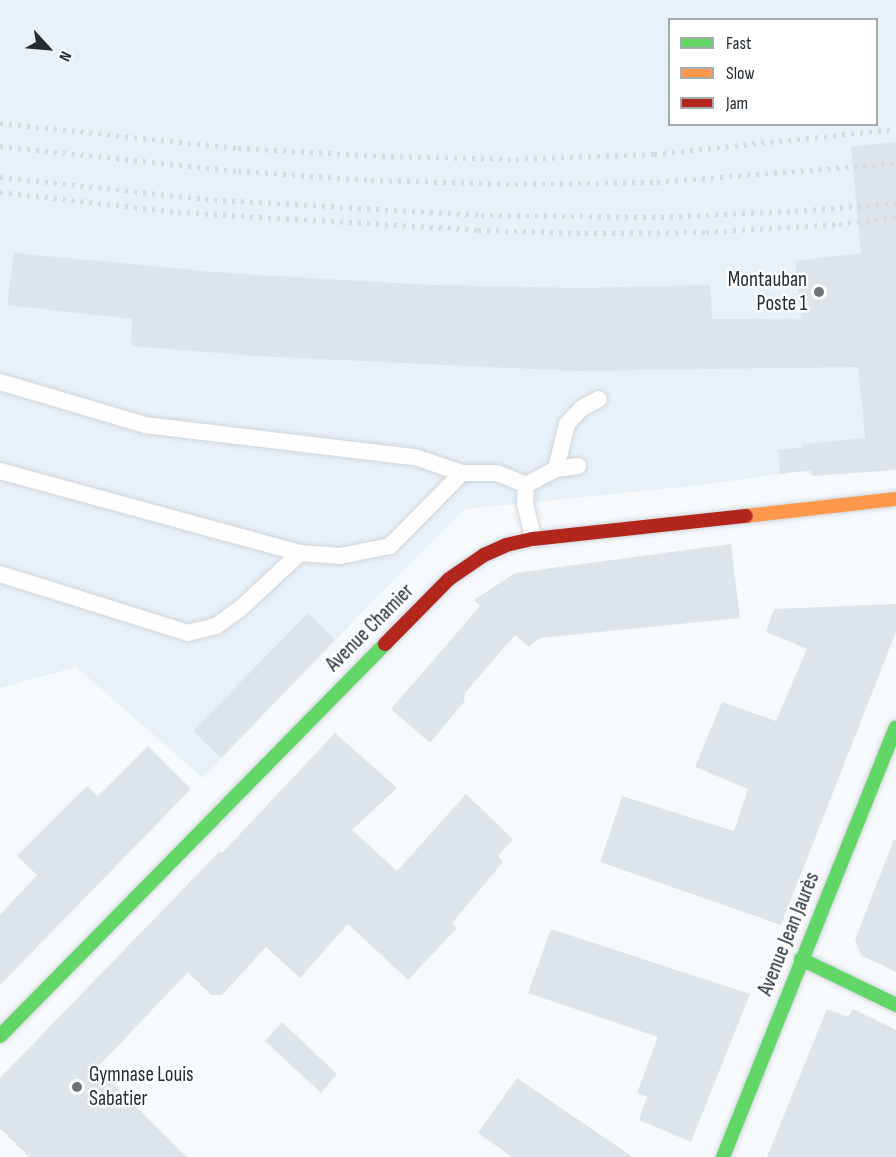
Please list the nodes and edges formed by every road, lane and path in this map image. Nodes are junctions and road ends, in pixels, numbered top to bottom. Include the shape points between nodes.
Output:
1 (0, 382) edge
2 (599, 399) dead end
3 (578, 466) dead end
4 (556, 469) junction
5 (0, 471) edge
6 (462, 473) junction
7 (526, 485) junction
8 (896, 499) edge
9 (532, 539) junction
10 (300, 553) junction
11 (0, 574) edge
12 (896, 727) edge
13 (801, 959) junction
14 (896, 1005) edge
15 (0, 1036) edge
16 (723, 1157) edge

1 - 6 lane via 145,424 415,457
2 - 4 lane via 582,408 567,424
3 - 4 lane
4 - 7 lane
5 - 10 lane
6 - 7 lane via 497,473
6 - 10 lane via 390,546 340,556
7 - 9 lane
8 - 9 main road, Avenue Chamier
9 - 15 main road, Avenue Chamier via 484,555 449,579
10 - 11 lane via 225,620 188,633
12 - 13 main road, Avenue Jean Jaurès
13 - 14 main road
13 - 16 main road, Avenue Jean Jaurès

